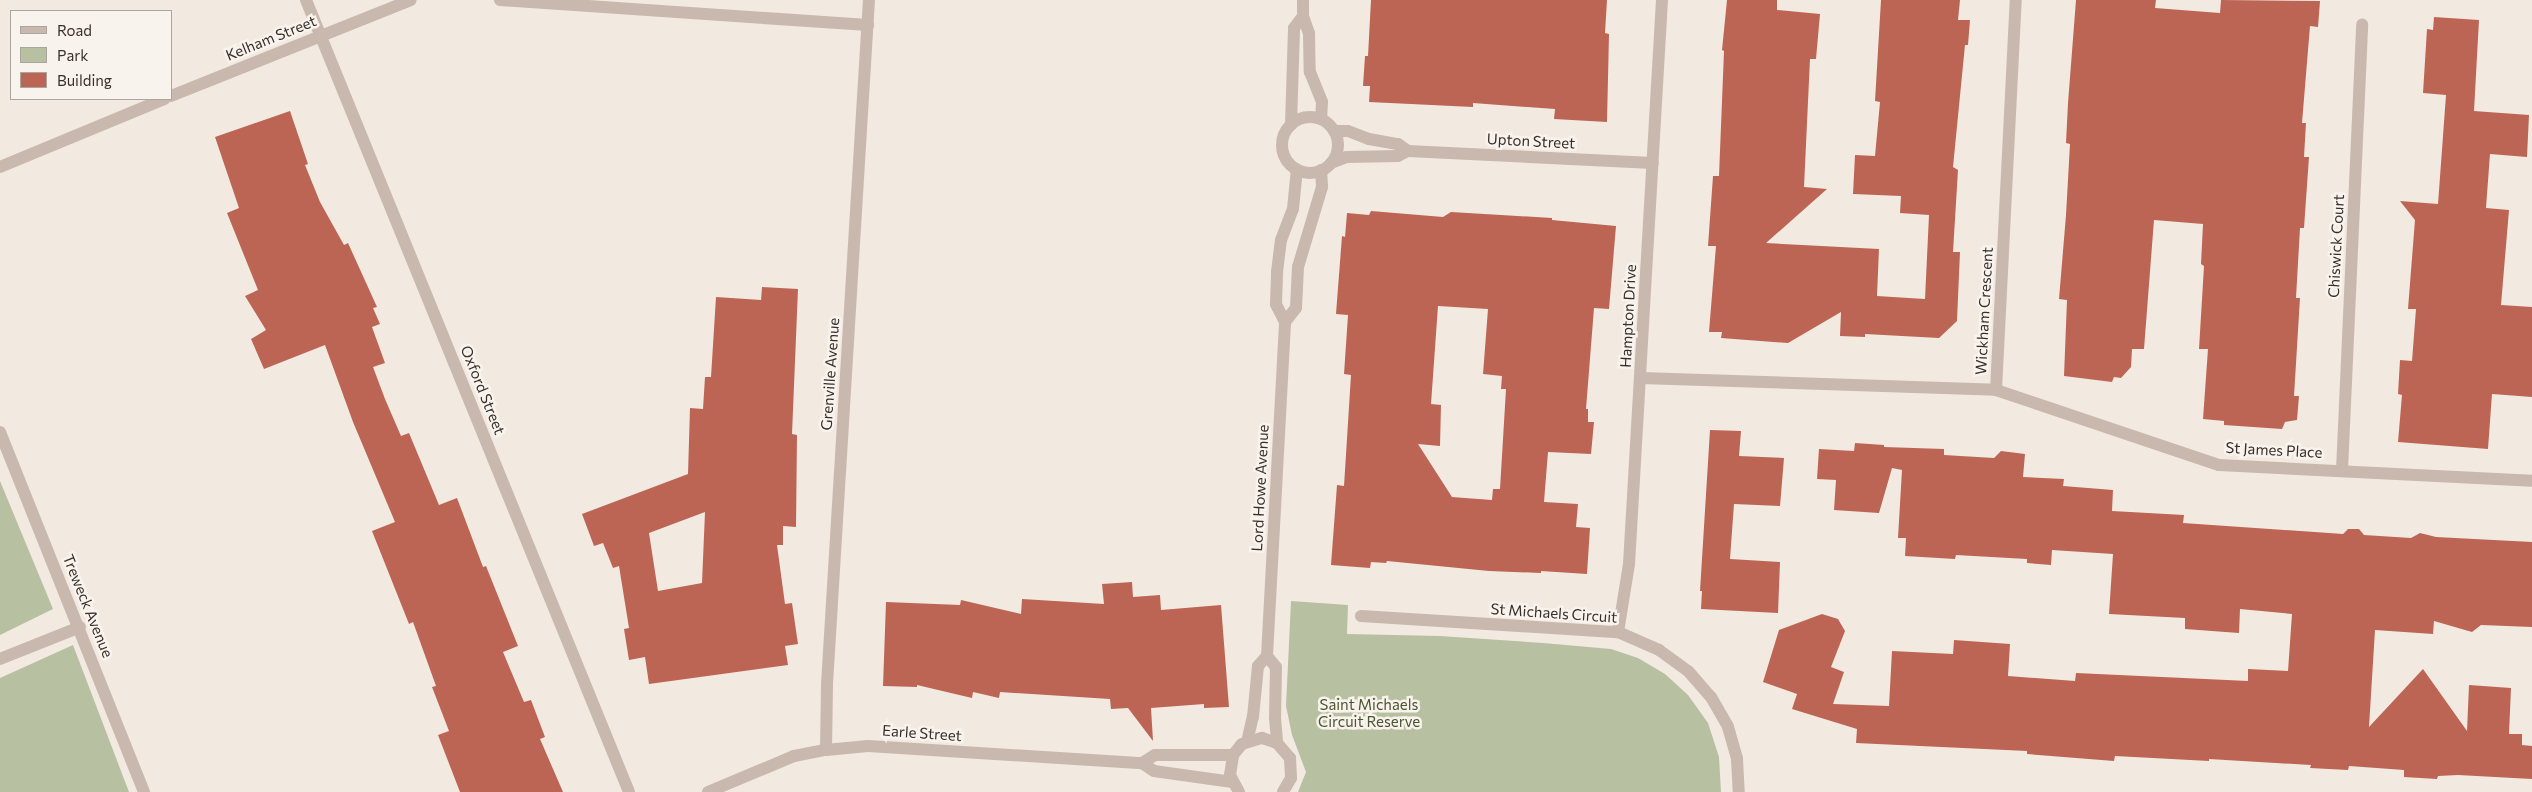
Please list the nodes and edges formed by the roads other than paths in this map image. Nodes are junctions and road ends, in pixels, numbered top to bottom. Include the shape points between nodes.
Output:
1 (306, 0) edge
2 (412, 0) edge
3 (500, 0) edge
4 (869, 0) edge
5 (1303, 0) edge
6 (1662, 0) edge
7 (2016, 0) edge
8 (1302, 16) junction
9 (2362, 24) dead end
10 (868, 25) junction
11 (320, 35) junction
12 (172, 96) edge
13 (162, 100) edge
14 (1321, 119) junction
15 (1291, 125) junction
16 (1334, 131) junction
17 (1408, 151) junction
18 (1653, 163) junction
19 (0, 167) edge
20 (1326, 167) junction
21 (1297, 169) junction
22 (1285, 322) junction
23 (1642, 378) junction
24 (1996, 390) junction
25 (0, 432) edge
26 (2342, 470) junction
27 (2532, 481) edge
28 (1361, 616) dead end
29 (80, 627) junction
30 (1618, 632) junction
31 (1267, 656) junction
32 (0, 659) edge
33 (1247, 742) junction
34 (1277, 743) junction
35 (826, 750) junction
36 (1233, 755) junction
37 (1142, 763) junction
38 (1236, 787) edge
39 (144, 792) edge
40 (629, 792) edge
41 (708, 792) edge
42 (1283, 792) edge
43 (1739, 792) edge

1 - 11 street, Oxford Street
2 - 11 street, Kelham Street
3 - 10 street
4 - 10 street, Grenville Avenue
5 - 8 street
6 - 18 street, Hampton Drive
7 - 24 street, Wickham Crescent
8 - 14 street via 1309,33 1310,72 1322,102
8 - 15 street via 1294,28
9 - 26 street, Chiswick Court
10 - 35 street, Grenville Avenue via 826,684
11 - 12 street, Kelham Street
11 - 40 street, Oxford Street
13 - 19 street
14 - 15 street via 1305,117
14 - 16 street
15 - 21 street via 1282,140 1282,149 1290,164
16 - 17 street, Upton Street via 1348,131 1398,144
16 - 20 street via 1338,148
17 - 18 street, Upton Street
17 - 20 street, Upton Street via 1398,156 1347,157
18 - 23 street, Hampton Drive
20 - 21 street via 1309,173
20 - 22 street, Lord Howe Avenue via 1298,267 1296,308
21 - 22 street, Lord Howe Avenue via 1293,209 1281,240 1278,272 1276,304
22 - 31 street, Lord Howe Avenue
23 - 24 street, Wickham Crescent
23 - 30 street, Hampton Drive via 1629,564
24 - 26 street, St James Place via 2219,465
25 - 29 street, Treweck Avenue
26 - 27 street, St James Place
28 - 30 street, St Michaels Circuit
29 - 32 street
29 - 39 street, Treweck Avenue
30 - 43 street, St Michaels Circuit via 1659,650 1689,672 1711,697 1728,727 1737,759
31 - 33 street, Lord Howe Avenue via 1258,666 1253,718
31 - 34 street, Lord Howe Avenue via 1276,667
33 - 34 street via 1262,738
33 - 36 street
34 - 42 street via 1287,752 1292,765 1291,778
35 - 37 street, Earle Street via 868,746
35 - 41 street, Earle Street via 794,756
36 - 37 street, Earle Street via 1155,755
36 - 38 street via 1230,768
37 - 38 street, Earle Street via 1154,771

